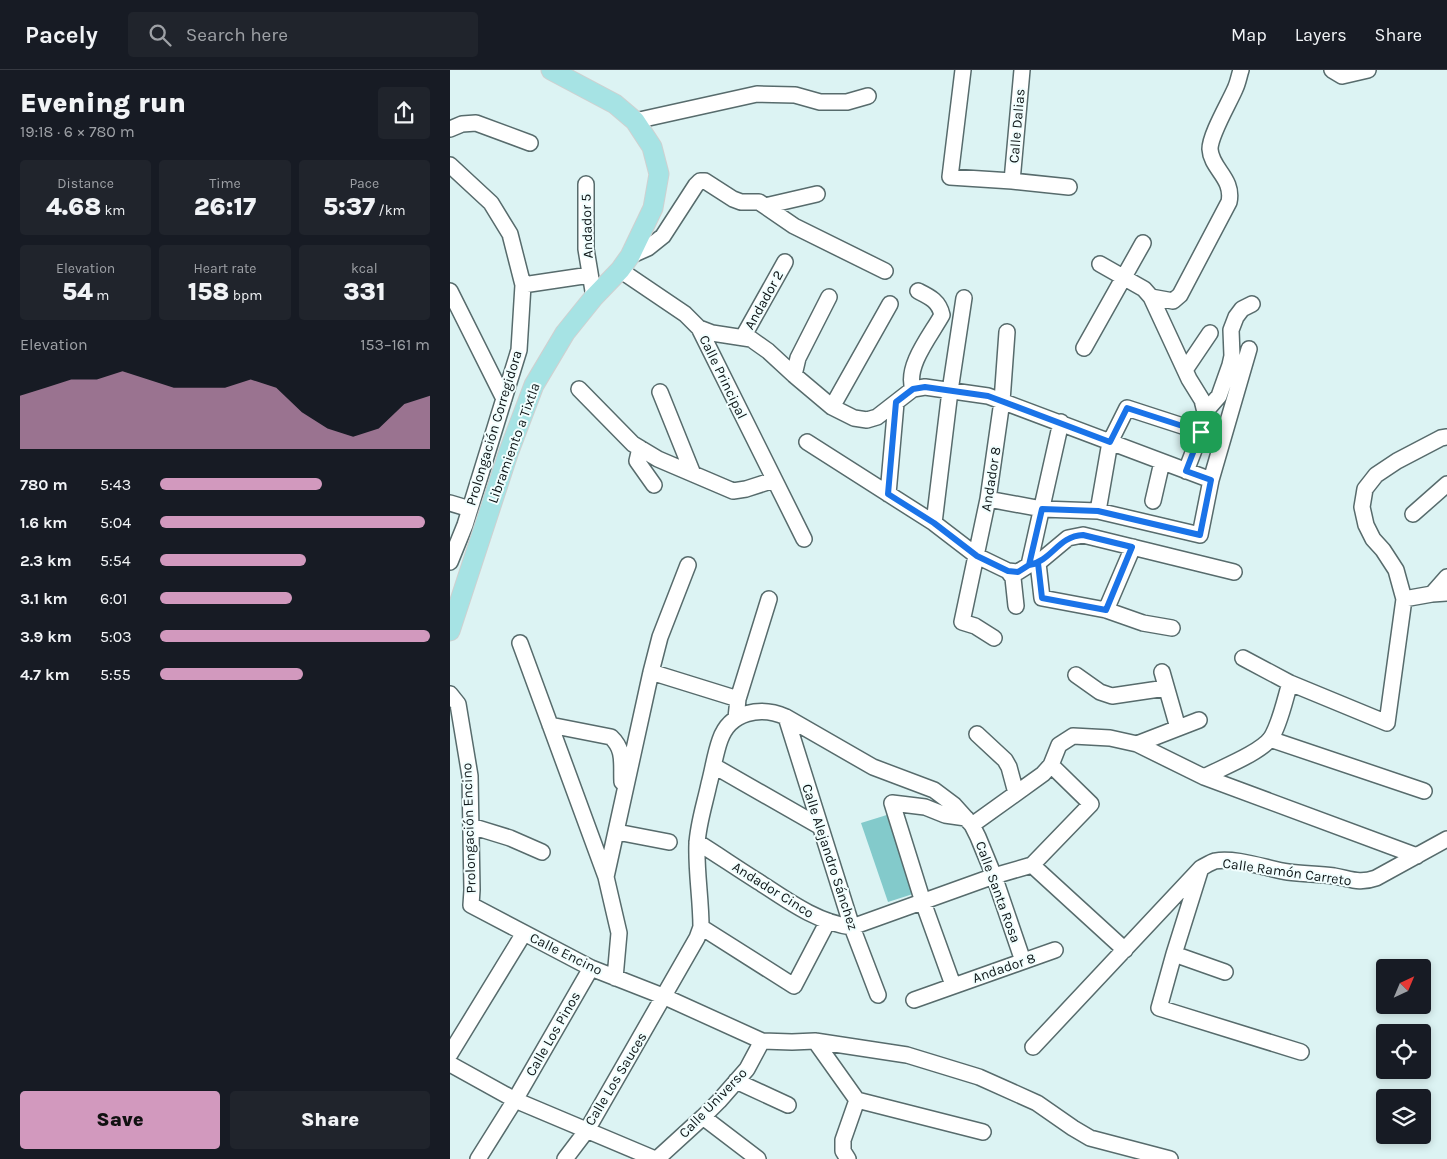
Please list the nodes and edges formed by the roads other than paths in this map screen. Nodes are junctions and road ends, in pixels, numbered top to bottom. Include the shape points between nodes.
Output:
1 (551, 70) edge
2 (963, 70) edge
3 (1022, 70) edge
4 (1240, 70) edge
5 (1332, 70) edge
6 (1368, 70) edge
7 (868, 96) dead end
8 (635, 121) junction
9 (450, 129) edge
10 (530, 143) dead end
11 (450, 165) edge
12 (1012, 181) junction
13 (586, 184) dead end
14 (1069, 187) dead end
15 (817, 194) dead end
16 (765, 206) junction
17 (1143, 243) dead end
18 (785, 262) dead end
19 (625, 263) junction
20 (1100, 264) dead end
21 (885, 270) dead end
22 (590, 275) junction
23 (1124, 278) junction
24 (523, 285) junction
25 (918, 290) dead end
26 (450, 291) edge
27 (594, 297) junction
28 (830, 297) dead end
29 (1151, 297) junction
30 (964, 298) dead end
31 (890, 304) dead end
32 (1252, 304) dead end
33 (699, 328) junction
34 (1007, 332) dead end
35 (1210, 333) dead end
36 (744, 338) junction
37 (1084, 348) dead end
38 (1249, 349) dead end
39 (1185, 370) junction
40 (794, 375) junction
41 (579, 389) dead end
42 (913, 389) junction
43 (950, 391) junction
44 (660, 392) dead end
45 (504, 398) junction
46 (1002, 401) junction
47 (896, 402) junction
48 (832, 407) junction
49 (1205, 412) junction
50 (1061, 422) junction
51 (1201, 432) junction
52 (1447, 437) edge
53 (807, 442) dead end
54 (1110, 442) junction
55 (640, 448) junction
56 (1162, 462) junction
57 (1186, 471) junction
58 (693, 474) junction
59 (500, 480) junction
60 (774, 480) junction
61 (1211, 480) junction
62 (654, 484) dead end
63 (1447, 484) edge
64 (888, 494) junction
65 (988, 499) junction
66 (1153, 501) dead end
67 (450, 504) edge
68 (470, 509) junction
69 (1042, 509) junction
70 (1098, 511) junction
71 (1412, 514) dead end
72 (934, 523) junction
73 (450, 530) edge
74 (804, 539) dead end
75 (1132, 547) junction
76 (977, 556) junction
77 (450, 562) edge
78 (1034, 564) junction
79 (688, 565) dead end
80 (1008, 571) junction
81 (1234, 572) dead end
82 (1447, 577) edge
83 (1403, 591) junction
84 (1440, 593) edge
85 (769, 598) dead end
86 (1016, 606) dead end
87 (1106, 610) junction
88 (1172, 628) dead end
89 (450, 631) edge
90 (994, 638) dead end
91 (520, 643) dead end
92 (1243, 658) dead end
93 (651, 672) junction
94 (1162, 672) dead end
95 (1076, 675) dead end
96 (1290, 683) junction
97 (1166, 688) junction
98 (450, 694) edge
99 (738, 699) junction
100 (786, 717) junction
101 (736, 718) junction
102 (1199, 720) dead end
103 (550, 725) junction
104 (1178, 728) junction
105 (977, 734) dead end
106 (1270, 739) junction
107 (1137, 744) junction
108 (1051, 765) junction
109 (714, 766) junction
110 (1204, 776) junction
111 (1424, 791) dead end
112 (1016, 793) junction
113 (624, 799) junction
114 (969, 821) junction
115 (471, 826) junction
116 (819, 826) junction
117 (617, 832) junction
118 (1447, 839) edge
119 (669, 842) dead end
120 (697, 842) junction
121 (542, 852) dead end
122 (1416, 856) junction
123 (1032, 865) junction
124 (1201, 868) junction
125 (994, 876) junction
126 (606, 877) junction
127 (923, 902) junction
128 (471, 905) joint
129 (828, 921) junction
130 (701, 927) junction
131 (852, 927) junction
132 (524, 933) junction
133 (1055, 950) dead end
134 (1125, 950) junction
135 (1174, 954) junction
136 (1024, 961) junction
137 (591, 968) junction
138 (1225, 972) dead end
139 (615, 978) junction
140 (953, 985) junction
141 (878, 995) dead end
142 (664, 998) junction
143 (914, 1000) dead end
144 (762, 1041) junction
145 (814, 1041) junction
146 (1033, 1047) dead end
147 (1301, 1052) dead end
148 (450, 1054) edge
149 (450, 1064) edge
150 (736, 1081) junction
151 (515, 1100) junction
152 (857, 1100) junction
153 (788, 1105) dead end
154 (703, 1117) junction
155 (586, 1130) junction
156 (983, 1132) dead end
157 (478, 1159) edge
158 (565, 1159) edge
159 (656, 1159) edge
160 (758, 1159) edge
161 (848, 1159) edge
162 (1170, 1159) edge

1 - 8 main road, Libramiento a Tixtla via 615,104
2 - 12 street via 950,178
3 - 12 street, Calle Dalias
4 - 29 street via 1210,148 1211,156 1231,192 1224,215 1174,301
5 - 6 street via 1342,76
7 - 8 street via 847,102 820,102 795,95 757,94
8 - 19 main road, Libramiento a Tixtla via 652,147 659,174 653,208
9 - 10 street via 476,123
11 - 24 street, Prolongación Corregidora via 491,203 510,234
12 - 14 street
13 - 22 street, Andador 5 via 586,249
15 - 16 street
16 - 19 street via 759,202 733,199 700,181 663,236
16 - 21 street via 794,226
17 - 23 street
18 - 36 street, Andador 2
19 - 27 main road, Libramiento a Tixtla
19 - 33 street, Calle Principal
20 - 23 street
22 - 24 street
22 - 27 street, Andador 5
23 - 29 street
23 - 37 street
24 - 45 street, Prolongación Corregidora via 519,350
25 - 42 street via 934,299 942,315 911,372
26 - 45 street
27 - 59 main road, Libramiento a Tixtla via 565,334 534,385
28 - 40 street via 798,358
29 - 39 street
30 - 43 street
31 - 48 street
32 - 49 street via 1236,317 1231,330 1230,365 1218,396
33 - 36 street
33 - 60 street, Calle Principal
34 - 46 street, Andador 8
35 - 39 street
36 - 40 street via 768,350
38 - 61 street
39 - 49 street
40 - 48 street
41 - 55 street
42 - 43 street via 925,387
42 - 47 street
43 - 46 street
43 - 72 street
44 - 58 street
45 - 68 street, Prolongación Corregidora
46 - 50 street
46 - 65 street, Andador 8
47 - 48 street via 877,417 867,420 854,418
47 - 64 street
49 - 51 street
50 - 54 street
50 - 69 street
51 - 54 street via 1127,408
51 - 57 street
52 - 83 street via 1397,461 1376,475 1365,489 1362,507 1366,525 1396,570
53 - 64 street
54 - 56 street
54 - 70 street
55 - 58 street
55 - 62 street via 638,461
56 - 57 street
56 - 66 street
57 - 61 street
58 - 60 street via 733,491
59 - 68 street
59 - 89 main road, Libramiento a Tixtla
60 - 74 street, Calle Principal
61 - 70 street via 1200,535
63 - 71 street
64 - 72 street
65 - 69 street
65 - 76 street, Andador 8
67 - 68 street
68 - 73 street
68 - 77 street, Prolongación Corregidora
69 - 70 street
69 - 78 street
72 - 76 street
75 - 78 street via 1076,536 1068,538
75 - 81 street
75 - 87 street
76 - 80 street
76 - 90 street, Andador 8 via 962,622
78 - 80 street via 1018,572
78 - 87 street via 1042,598
79 - 93 street via 660,638
80 - 86 street via 1013,578
82 - 84 street
83 - 84 street
83 - 96 street via 1387,723
85 - 99 street
87 - 88 street via 1143,623
91 - 103 street
92 - 96 street
93 - 99 street
93 - 113 street
94 - 97 street
95 - 97 street via 1100,692 1112,696
96 - 106 street
97 - 104 street
98 - 115 street, Prolongación Encino via 458,704 470,776
99 - 101 street
100 - 101 street via 774,712 750,711
100 - 114 street via 873,767 934,790
100 - 116 street, Calle Alejandro Sánchez
101 - 109 street via 720,738
102 - 104 street
103 - 113 street via 611,737 617,742 621,750
103 - 126 street
104 - 107 street
105 - 112 street via 1005,760
106 - 110 street via 1262,747
106 - 111 street
107 - 108 street via 1110,738 1073,736 1059,745
107 - 110 street
108 - 112 street
108 - 123 street via 1091,804
109 - 116 street
109 - 120 street
110 - 122 street
112 - 114 street
113 - 117 street
114 - 125 street, Calle Santa Rosa
114 - 127 street via 925,807 892,803
115 - 121 street
115 - 128 street, Prolongación Encino
116 - 131 street, Calle Alejandro Sánchez
117 - 119 street
117 - 126 street
118 - 122 street
120 - 129 street, Andador Cinco via 781,897
120 - 130 street
122 - 124 street, Calle Ramón Carreto via 1376,878 1358,882 1241,863 1215,861
123 - 125 street
123 - 134 street
124 - 134 street, Calle Ramón Carreto
124 - 135 street
125 - 127 street
125 - 136 street, Calle Santa Rosa
126 - 139 street via 619,933
127 - 131 street
127 - 140 street
128 - 132 street, Calle Encino
129 - 130 street via 794,986
129 - 131 street, Andador Cinco
130 - 142 street, Calle Los Sauces
131 - 141 street, Calle Alejandro Sánchez
132 - 137 street, Calle Encino
132 - 148 street
133 - 136 street, Andador 8
134 - 146 street, Calle Ramón Carreto
135 - 138 street
135 - 147 street via 1159,1008
136 - 140 street, Andador 8
137 - 139 street, Calle Encino
137 - 151 street, Calle Los Pinos
139 - 142 street, Calle Encino
140 - 143 street, Andador 8
142 - 144 street, Calle Encino
142 - 155 street, Calle Los Sauces
144 - 145 street
144 - 150 street, Calle Universo via 747,1069
145 - 152 street
145 - 162 street via 907,1056 979,1078 1036,1103 1090,1138
149 - 151 street
150 - 153 street
150 - 154 street, Calle Universo
151 - 155 street
151 - 157 street, Calle Los Pinos
152 - 156 street
152 - 161 street via 843,1140 843,1151
154 - 159 street, Calle Universo
154 - 160 street
155 - 158 street, Calle Los Sauces
155 - 159 street

